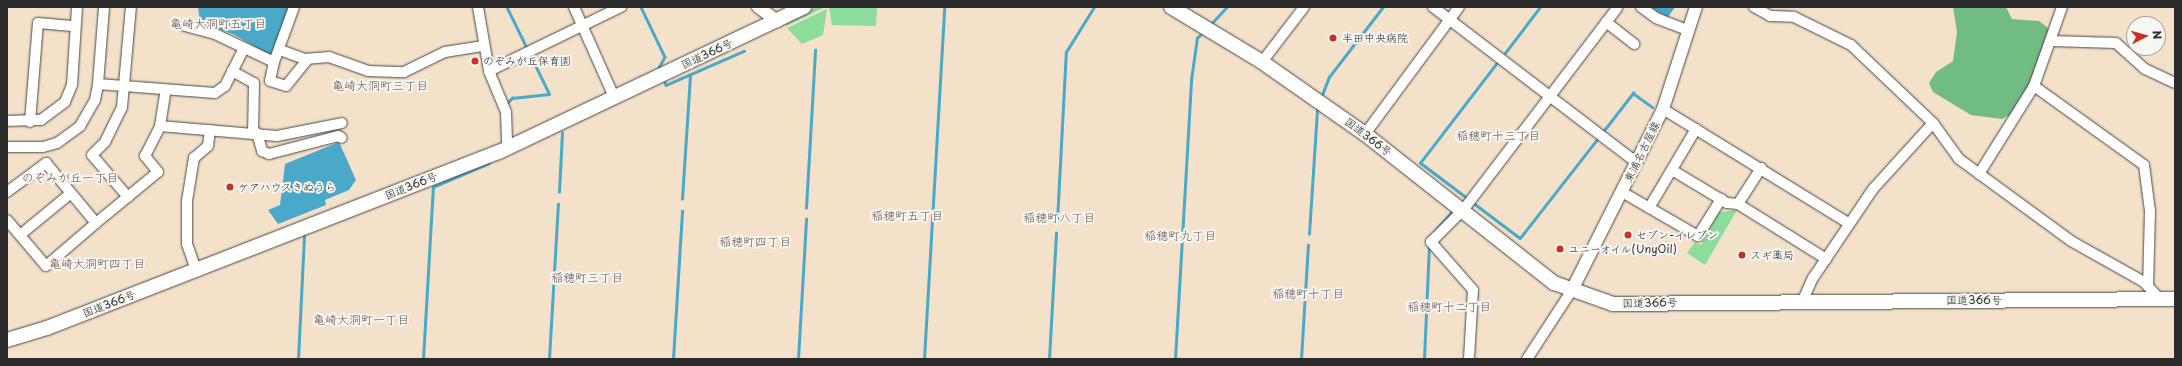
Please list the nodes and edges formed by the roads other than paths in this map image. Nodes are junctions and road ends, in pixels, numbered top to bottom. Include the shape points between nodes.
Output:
1 (77, 7) edge
2 (104, 7) edge
3 (131, 7) edge
4 (294, 7) edge
5 (478, 7) edge
6 (574, 7) edge
7 (621, 7) edge
8 (758, 7) edge
9 (804, 7) edge
10 (1171, 7) edge
11 (1304, 7) edge
12 (1433, 7) edge
13 (1459, 7) edge
14 (1641, 7) edge
15 (1696, 7) edge
16 (1754, 7) edge
17 (2062, 7) edge
18 (1617, 8) dead end
19 (1450, 20) junction
20 (777, 21) junction
21 (1606, 22) junction
22 (75, 26) junction
23 (185, 26) dead end
24 (583, 26) junction
25 (1687, 30) junction
26 (2051, 41) junction
27 (1634, 44) dead end
28 (484, 46) junction
29 (244, 48) junction
30 (280, 50) junction
31 (308, 59) junction
32 (274, 62) junction
33 (1262, 62) junction
34 (232, 71) junction
35 (489, 71) junction
36 (98, 84) junction
37 (2175, 84) edge
38 (125, 86) junction
39 (2034, 86) junction
40 (166, 90) junction
41 (1549, 96) junction
42 (614, 97) junction
43 (1663, 109) junction
44 (7, 121) edge
45 (30, 122) junction
46 (342, 123) dead end
47 (1934, 123) junction
48 (160, 126) junction
49 (210, 130) junction
50 (1696, 130) junction
51 (255, 133) junction
52 (1365, 134) junction
53 (342, 138) dead end
54 (7, 147) edge
55 (43, 147) junction
56 (506, 148) junction
57 (46, 163) junction
58 (1637, 163) junction
59 (1761, 168) junction
60 (1672, 170) junction
61 (1979, 174) junction
62 (7, 192) edge
63 (1622, 192) junction
64 (71, 193) junction
65 (128, 197) junction
66 (1721, 199) junction
67 (1738, 204) junction
68 (1649, 208) junction
69 (1464, 209) junction
70 (7, 220) edge
71 (96, 223) junction
72 (1848, 223) junction
73 (20, 235) junction
74 (1826, 259) junction
75 (196, 270) junction
76 (2148, 285) junction
77 (1572, 290) junction
78 (2160, 299) junction
79 (2175, 299) edge
80 (1803, 300) junction
81 (7, 340) edge
82 (1469, 359) edge
83 (1527, 359) edge

1 - 22 street
2 - 36 street
3 - 38 street
4 - 30 street
5 - 28 street
6 - 24 street
7 - 24 street
8 - 20 main road
9 - 20 highway, 国道366号
10 - 33 highway, 国道366号
11 - 33 street
12 - 19 street
13 - 19 street
14 - 25 street via 1656,18
15 - 25 main road, 東浦名古屋線
16 - 47 street via 1770,16 1794,17 1851,44
17 - 26 street
18 - 21 street
19 - 41 street
19 - 52 street
20 - 42 highway, 国道366号
21 - 27 street
21 - 41 street
22 - 45 street via 72,85 65,102 46,118
22 - 45 street via 38,23
23 - 29 street via 216,34
24 - 35 street
24 - 42 street
25 - 43 main road, 東浦名古屋線
26 - 37 street via 2116,43 2145,69
26 - 39 street
28 - 31 street via 445,52 404,72 368,71 329,57
28 - 35 street
29 - 32 street
29 - 34 street
30 - 31 street
30 - 32 street
31 - 32 street via 286,86 270,81
33 - 52 highway, 国道366号
34 - 40 street via 220,91
34 - 51 street via 254,84
35 - 56 street via 506,112
36 - 38 street
36 - 55 street via 95,100 80,126 57,143
38 - 40 street
38 - 65 street via 115,125 92,155
39 - 61 street
39 - 76 street via 2144,165 2150,211
40 - 48 street
41 - 58 street
41 - 69 street
42 - 56 highway, 国道366号
43 - 50 street
43 - 58 main road, 東浦名古屋線
44 - 45 street
46 - 51 street via 284,135
47 - 61 street via 1959,159
47 - 72 street via 1873,189
48 - 49 street
48 - 65 street via 145,156 158,172
49 - 51 street
49 - 75 street via 208,146 194,158 187,201 187,244
50 - 59 street
50 - 60 street
51 - 53 street via 262,151 269,154 338,136
52 - 69 highway, 国道366号
54 - 55 street
55 - 57 street
56 - 75 highway, 国道366号
57 - 62 street
57 - 64 street
58 - 63 main road, 東浦名古屋線
59 - 67 street
59 - 72 street
60 - 66 street
60 - 68 street
61 - 76 street via 2071,241
63 - 68 street
63 - 77 main road, 東浦名古屋線
64 - 71 street
64 - 73 street
65 - 71 street
66 - 67 street
66 - 68 street via 1698,236
67 - 74 street
69 - 77 highway, 国道366号 via 1554,283
69 - 82 street via 1432,242 1473,290
70 - 73 street
71 - 73 street via 46,266
72 - 74 street
74 - 80 street
75 - 81 highway, 国道366号
76 - 78 street
77 - 80 highway, 国道366号 via 1614,304
77 - 83 street
78 - 79 highway, 国道366号
78 - 80 highway, 国道366号

